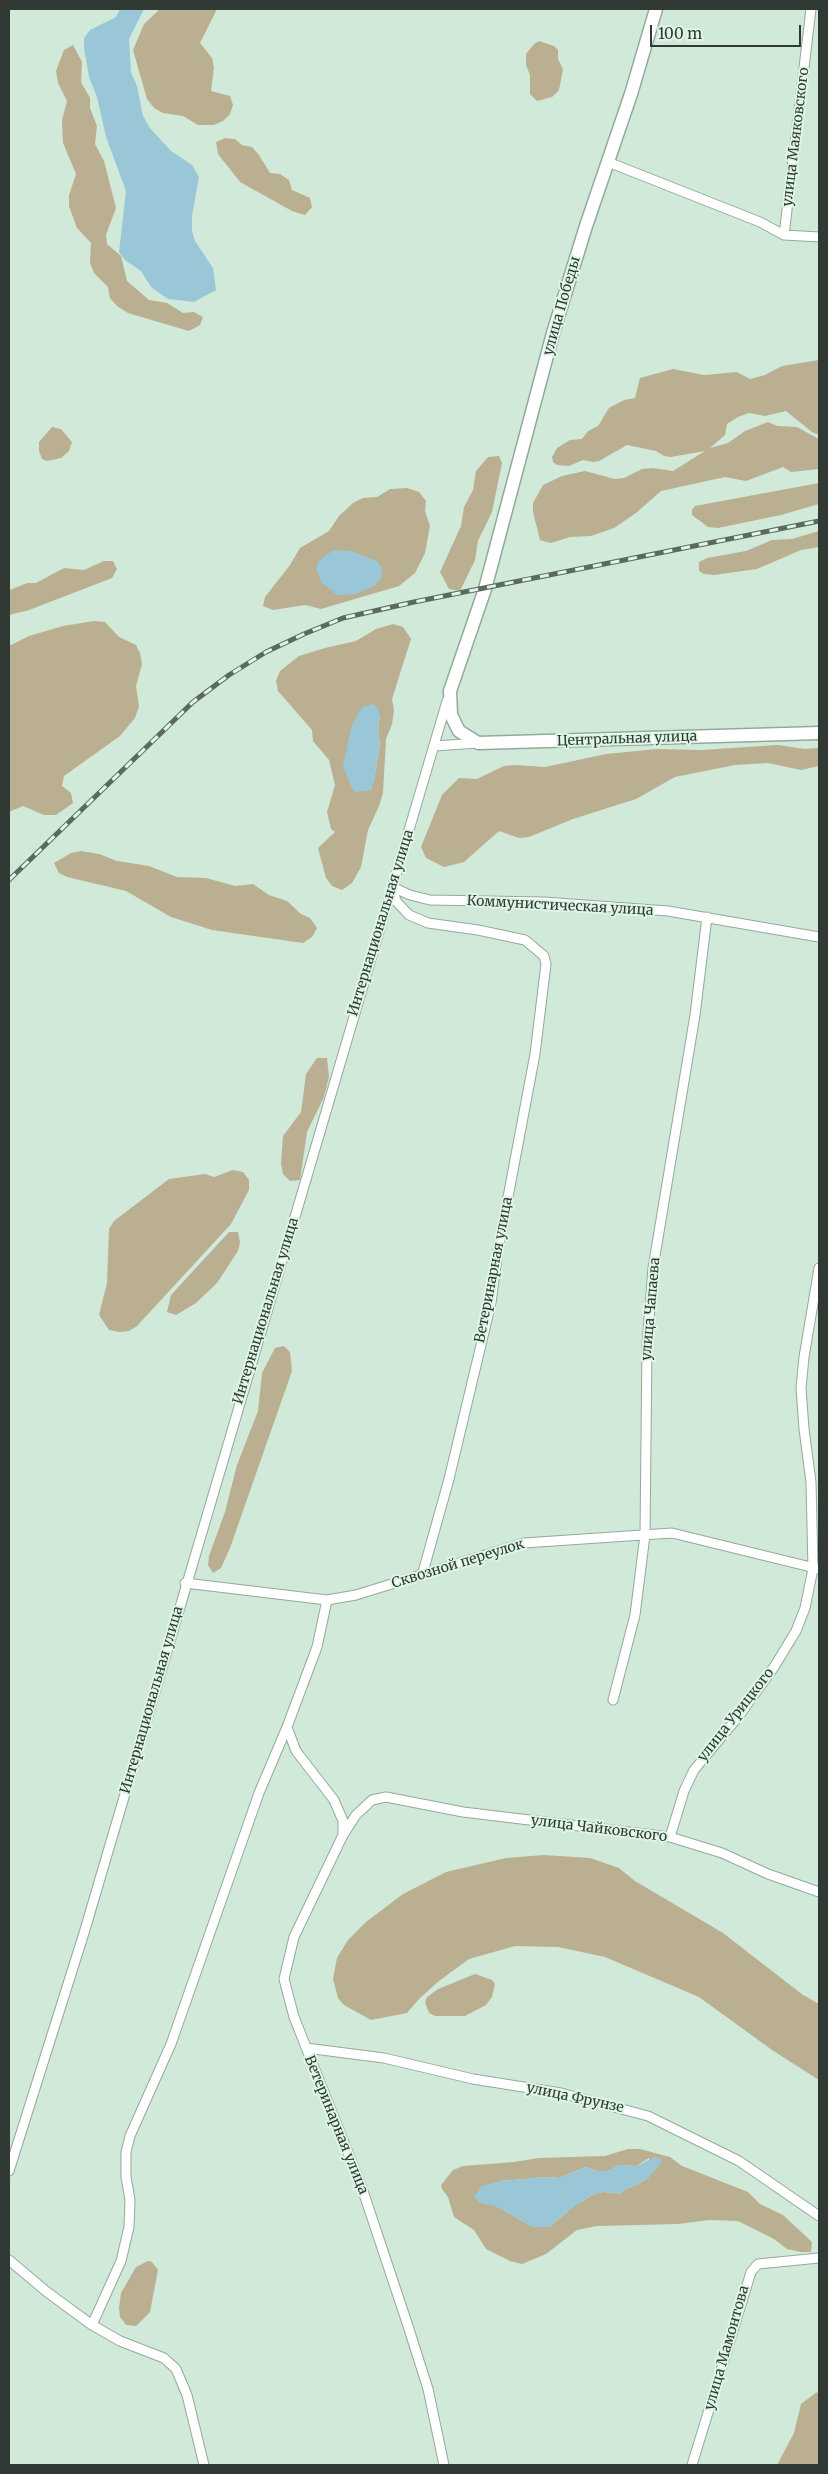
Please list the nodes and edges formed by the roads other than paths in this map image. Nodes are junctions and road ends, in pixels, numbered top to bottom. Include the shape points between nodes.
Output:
1 (656, 9) edge
2 (811, 9) edge
3 (608, 162) junction
4 (784, 235) junction
5 (819, 237) edge
6 (522, 452) joint
7 (450, 691) junction
8 (819, 734) edge
9 (478, 743) junction
10 (435, 746) junction
11 (392, 887) junction
12 (707, 918) junction
13 (819, 937) edge
14 (819, 1268) edge
15 (645, 1535) junction
16 (816, 1569) edge
17 (423, 1572) junction
18 (185, 1583) junction
19 (326, 1600) junction
20 (613, 1700) dead end
21 (287, 1727) junction
22 (372, 1800) joint
23 (343, 1836) junction
24 (670, 1837) junction
25 (819, 1892) edge
26 (306, 2048) junction
27 (9, 2171) edge
28 (819, 2216) edge
29 (819, 2258) edge
30 (9, 2260) edge
31 (92, 2325) junction
32 (204, 2465) edge
33 (444, 2465) edge
34 (692, 2465) edge

1 - 3 street, улица Победы
2 - 4 street, улица Маяковского
3 - 4 street via 760,222
3 - 6 street, улица Победы via 553,333
4 - 5 street
6 - 7 street, Интернациональная улица via 483,595
7 - 9 street via 450,710 456,727 464,736
7 - 10 street, Интернациональная улица
8 - 9 street, Центральная улица
9 - 10 street, Центральная улица
10 - 11 street, Интернациональная улица
11 - 12 street, Коммунистическая улица via 430,900 617,907
11 - 17 street, Ветеринарная улица via 396,901 409,915 428,923 525,940 544,956 546,964 535,1054 491,1303
11 - 18 street, Интернациональная улица
12 - 13 street, Коммунистическая улица
12 - 15 street, улица Чапаева via 695,1016 653,1268 647,1344
14 - 16 street, улица Урицкого via 801,1388 812,1482
15 - 16 street, Сквозной переулок via 672,1533
15 - 17 street, Сквозной переулок via 524,1543
15 - 20 street, улица Чапаева via 634,1615
16 - 24 street, улица Урицкого via 796,1631 738,1717 694,1770 684,1790
17 - 19 street, Сквозной переулок via 356,1595
18 - 19 street, Сквозной переулок
18 - 27 street, Интернациональная улица via 84,1933
19 - 21 street via 316,1647
21 - 23 street via 296,1750 334,1800 343,1821
21 - 31 street via 259,1793 171,2044 130,2136 126,2152 129,2227 121,2261
22 - 23 street, Ветеринарная улица via 356,1815
22 - 24 street, улица Чайковского via 402,1798 463,1812
23 - 26 street, Ветеринарная улица via 294,1937 284,1979
24 - 25 street, улица Чайковского via 722,1853
26 - 28 street, улица Фрунзе via 384,2058 473,2079 560,2093 648,2116 739,2161
26 - 33 street, Ветеринарная улица via 362,2188 408,2326 428,2389
29 - 34 street, улица Мамонтова via 758,2264 751,2272
30 - 31 street
31 - 32 street via 120,2341 164,2358 176,2369

